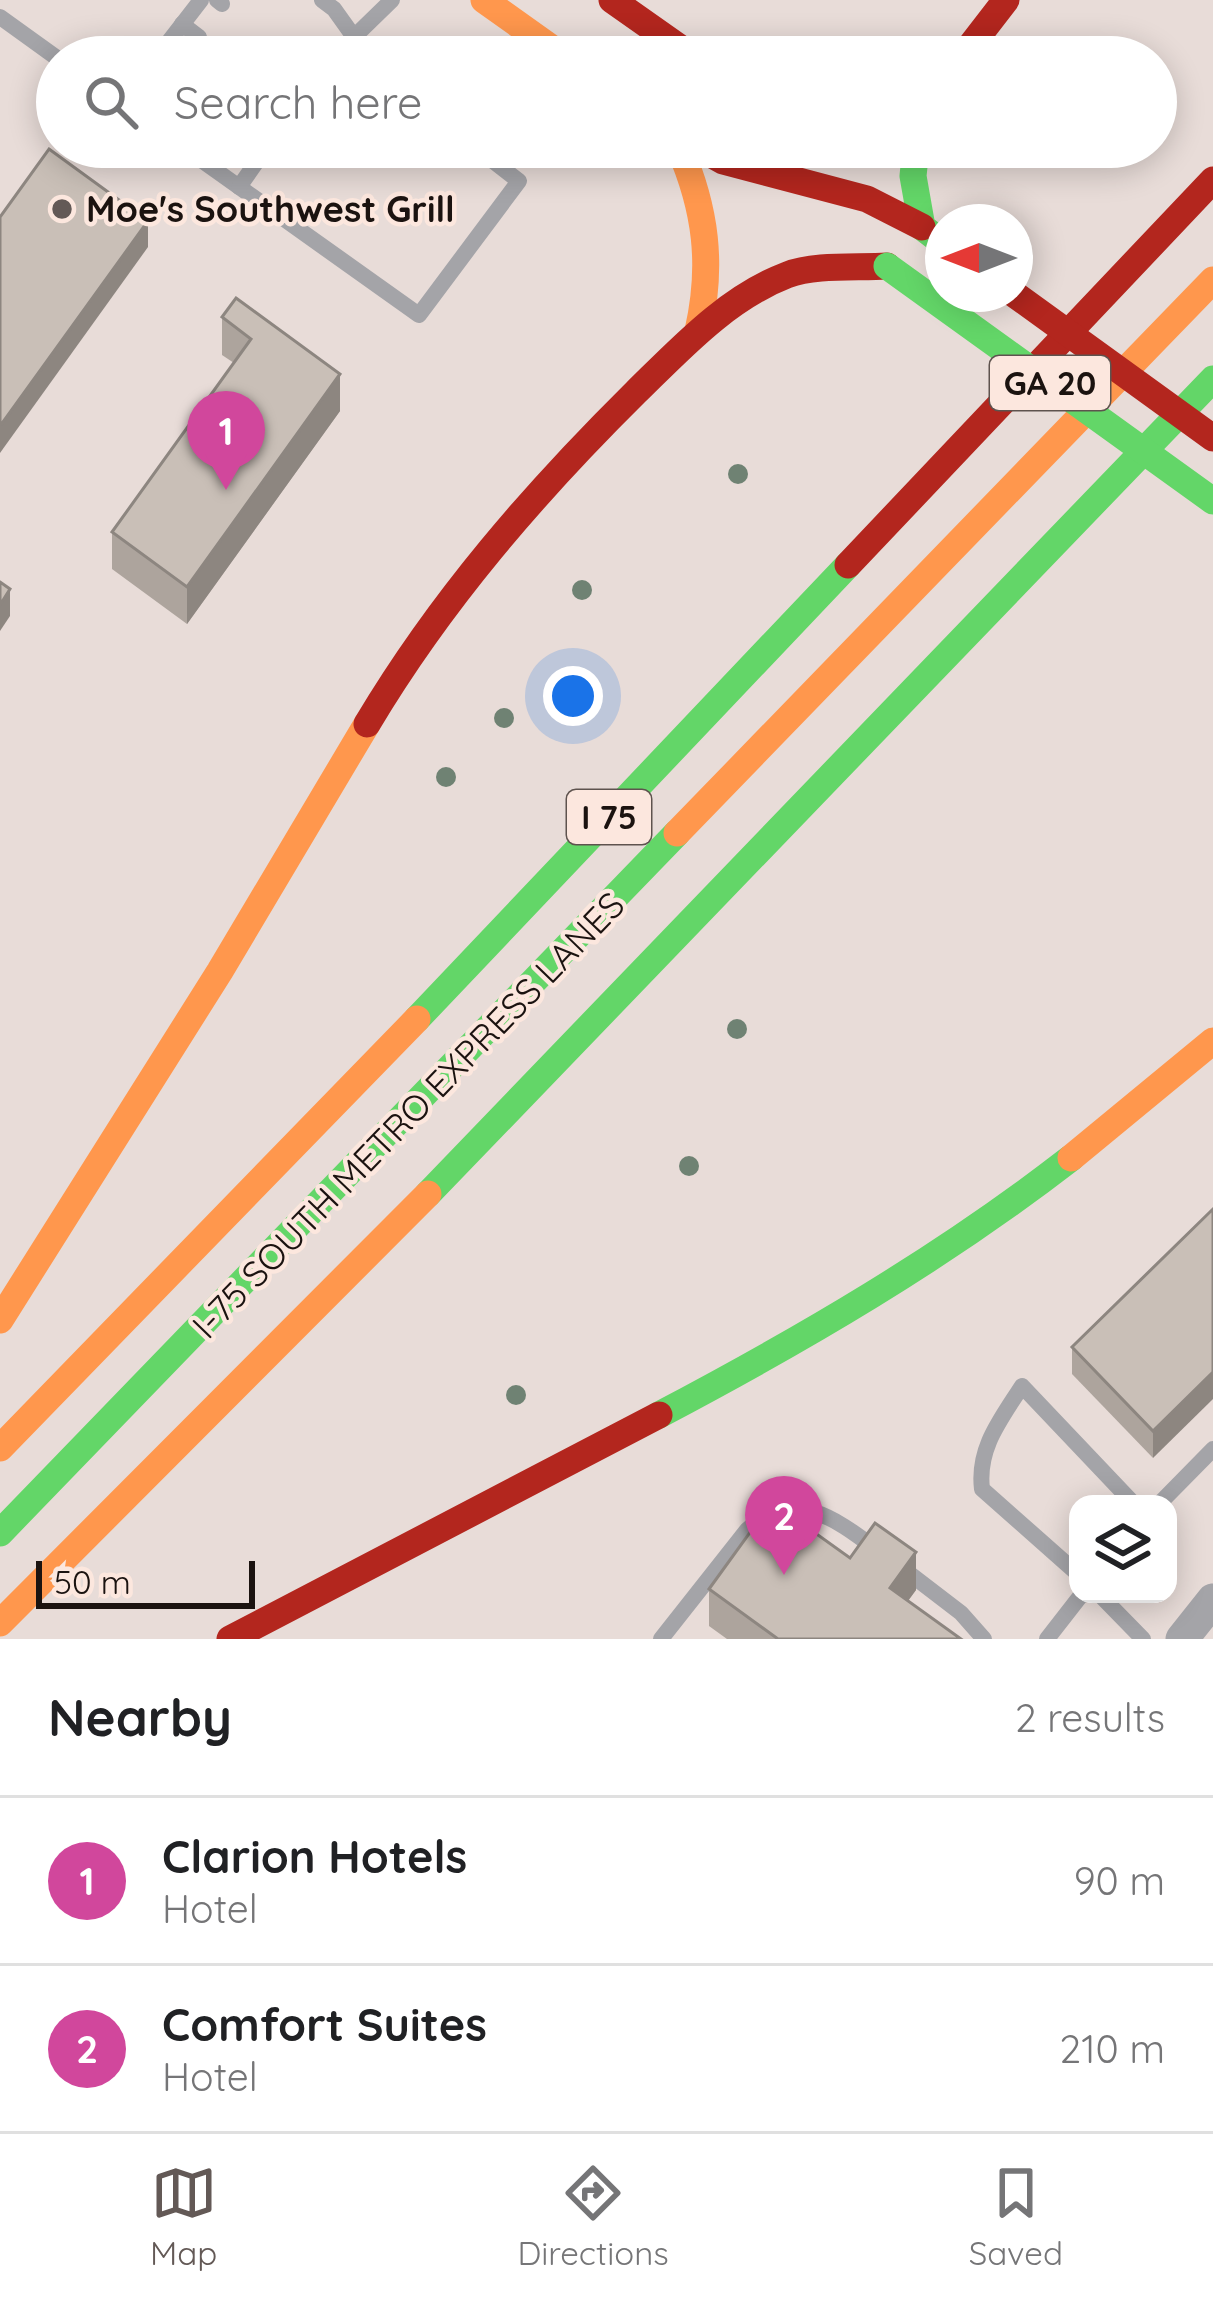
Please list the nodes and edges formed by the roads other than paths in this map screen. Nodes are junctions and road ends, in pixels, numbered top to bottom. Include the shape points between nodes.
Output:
1 (200, 0) edge
2 (322, 0) edge
3 (392, 0) edge
4 (484, 0) edge
5 (612, 0) edge
6 (1006, 0) edge
7 (0, 17) edge
8 (182, 24) junction
9 (173, 36) edge
10 (198, 36) edge
11 (353, 36) edge
12 (355, 36) edge
13 (535, 36) edge
14 (663, 36) edge
15 (978, 36) edge
16 (36, 43) edge
17 (212, 168) edge
18 (252, 168) edge
19 (502, 168) edge
20 (688, 168) edge
21 (751, 168) edge
22 (806, 168) edge
23 (914, 168) edge
24 (1213, 180) edge
25 (816, 184) junction
26 (239, 187) junction
27 (925, 213) edge
28 (925, 231) edge
29 (887, 266) junction
30 (1213, 280) edge
31 (1033, 308) edge
32 (698, 331) junction
33 (1213, 379) edge
34 (1213, 438) edge
35 (1213, 500) edge
36 (1213, 1041) edge
37 (0, 1319) edge
38 (0, 1448) edge
39 (1213, 1449) edge
40 (1125, 1495) edge
41 (1168, 1495) edge
42 (0, 1533) edge
43 (1069, 1566) edge
44 (1213, 1600) edge
45 (1075, 1603) edge
46 (1108, 1603) edge
47 (0, 1623) edge
48 (230, 1639) edge
49 (661, 1639) edge
50 (984, 1639) edge
51 (1047, 1639) edge
52 (1144, 1639) edge
53 (1182, 1639) edge

1 - 8 lane
2 - 11 lane
3 - 12 lane
4 - 13 main road
5 - 14 main road
6 - 15 main road
7 - 16 lane
8 - 9 lane
8 - 10 lane
17 - 26 lane
18 - 26 lane
19 - 26 lane via 518,181 419,315
20 - 32 main road via 707,225 710,278
21 - 25 main road
22 - 25 main road, GA 20
23 - 27 main road
24 - 38 main road, I 75
25 - 28 main road via 867,199
25 - 29 main road, GA 20
29 - 32 main road via 791,272
29 - 35 main road, GA 20, bridge
30 - 42 main road, I-75 SOUTH METRO EXPRESS LANES
31 - 34 main road, GA 20, bridge
32 - 37 main road via 547,480 403,663
33 - 47 main road via 323,1304
36 - 48 main road via 1054,1172 851,1310
39 - 41 lane
40 - 43 lane via 1022,1386 989,1439 979,1467 982,1489
44 - 53 street
45 - 51 lane
46 - 52 lane
49 - 50 lane via 747,1530 795,1508 832,1516

